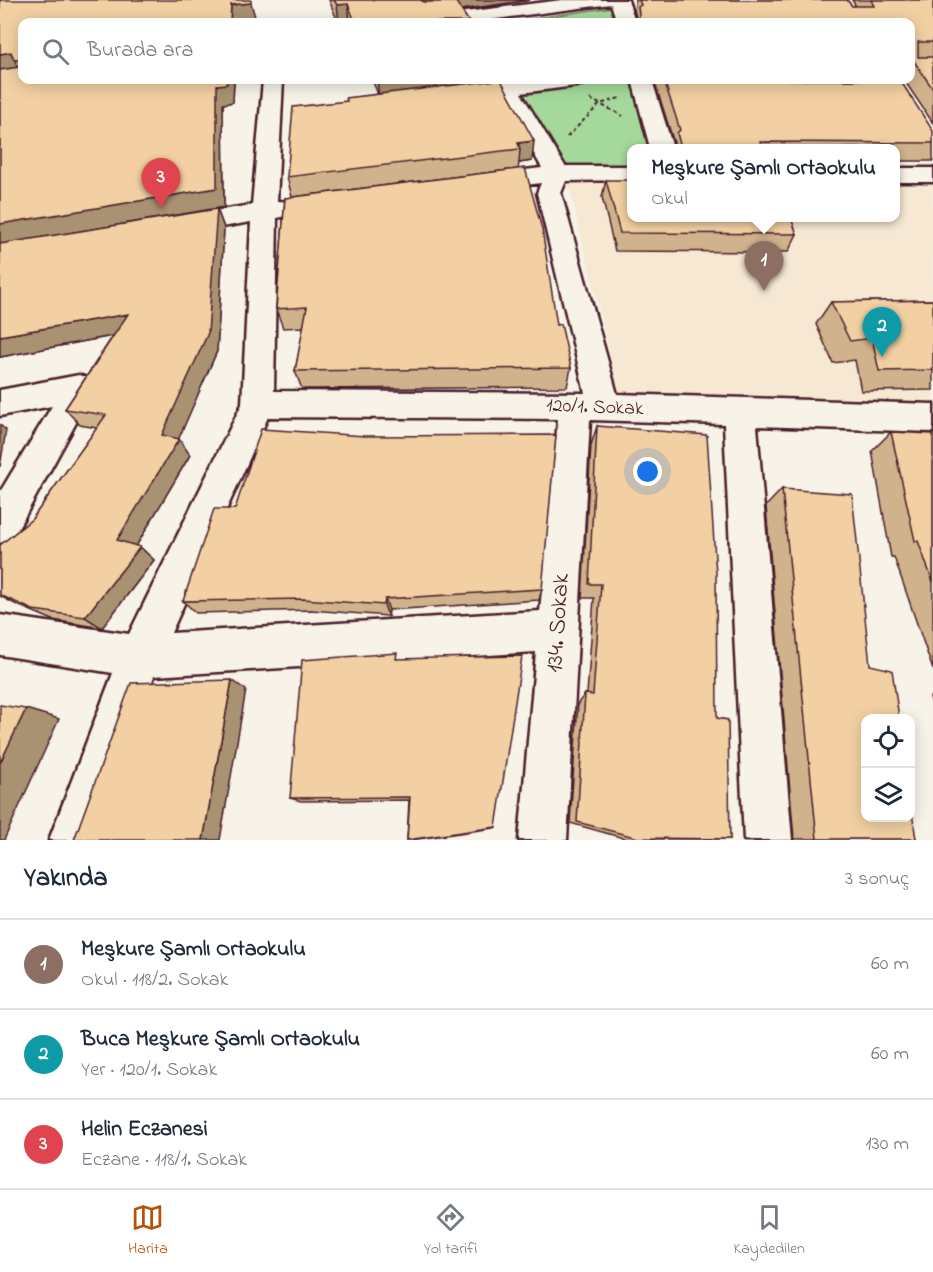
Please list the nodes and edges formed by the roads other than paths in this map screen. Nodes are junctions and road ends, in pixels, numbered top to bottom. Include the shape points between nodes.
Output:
1 (605, 0) edge
2 (619, 0) edge
3 (568, 2) edge
4 (480, 18) edge
5 (625, 18) edge
6 (274, 84) edge
7 (506, 84) edge
8 (643, 85) edge
9 (472, 92) edge
10 (660, 141) edge
11 (553, 166) junction
12 (627, 173) edge
13 (900, 175) edge
14 (933, 175) edge
15 (464, 186) edge
16 (311, 205) edge
17 (264, 211) junction
18 (149, 230) edge
19 (0, 403) edge
20 (258, 404) junction
21 (590, 407) junction
22 (740, 413) junction
23 (933, 418) edge
24 (0, 526) edge
25 (559, 630) junction
26 (0, 635) edge
27 (140, 656) junction
28 (73, 840) edge
29 (543, 840) edge
30 (768, 840) edge

1 - 3 street
2 - 5 street
3 - 4 street
6 - 17 street via 282,117
7 - 9 street
7 - 11 street
8 - 10 street
11 - 12 street
11 - 15 street
11 - 21 street, 134. Sokak via 549,193
13 - 14 street
16 - 17 street
17 - 18 street
17 - 20 street
19 - 24 street via 79,388
20 - 21 street, 120/1. Sokak
20 - 27 street
21 - 22 street, 120/1. Sokak
21 - 25 street, 134. Sokak
22 - 23 street, 120/1. Sokak
22 - 30 street
25 - 27 street
25 - 29 street, 134. Sokak
26 - 27 street
27 - 28 street

